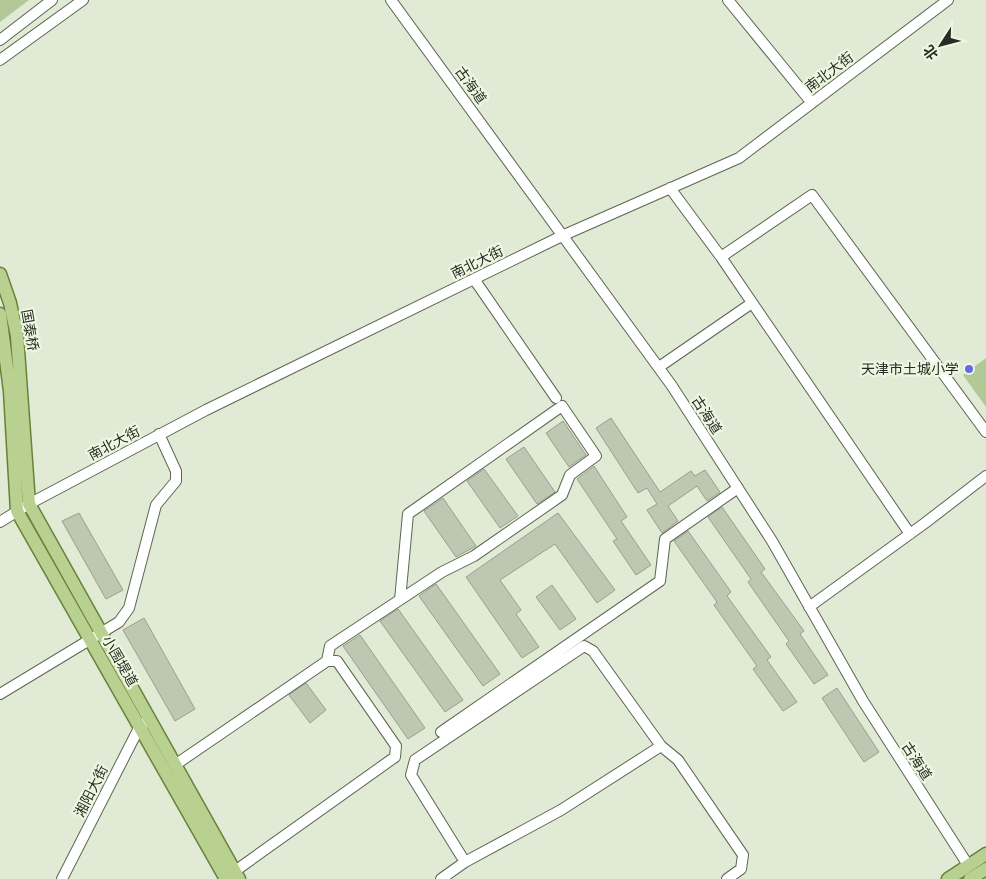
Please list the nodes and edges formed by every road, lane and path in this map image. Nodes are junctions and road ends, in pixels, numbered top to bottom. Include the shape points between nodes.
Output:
1 (52, 0) edge
2 (83, 0) edge
3 (391, 0) edge
4 (728, 0) edge
5 (948, 0) edge
6 (0, 40) edge
7 (0, 60) edge
8 (812, 103) junction
9 (670, 188) junction
10 (564, 235) junction
11 (721, 257) junction
12 (0, 274) edge
13 (474, 279) junction
14 (752, 303) junction
15 (0, 314) edge
16 (659, 367) junction
17 (556, 398) dead end
18 (986, 432) edge
19 (159, 434) junction
20 (13, 452) joint
21 (27, 453) joint
22 (986, 476) edge
23 (738, 488) junction
24 (29, 504) junction
25 (17, 511) junction
26 (0, 522) edge
27 (910, 534) junction
28 (400, 600) junction
29 (809, 607) junction
30 (96, 636) junction
31 (327, 661) junction
32 (0, 694) edge
33 (144, 723) junction
34 (441, 732) dead end
35 (661, 746) junction
36 (176, 766) junction
37 (986, 854) edge
38 (465, 862) junction
39 (968, 865) junction
40 (986, 869) edge
41 (233, 877) edge
42 (62, 879) edge
43 (441, 879) edge
44 (727, 879) edge
45 (948, 879) edge
46 (970, 879) edge

1 - 6 street
2 - 7 street
3 - 10 street, 古海道
4 - 8 street
5 - 8 street, 南北大街
8 - 9 street, 南北大街 via 739,158
9 - 10 street, 南北大街
9 - 11 street
10 - 13 street, 南北大街
10 - 16 street, 古海道
11 - 14 street
11 - 18 street via 812,195
12 - 21 main road, 国泰桥 via 17,336
13 - 17 street
13 - 19 street, 南北大街
14 - 16 street
14 - 27 street
15 - 20 main road, 国泰桥
16 - 23 street, 古海道
19 - 24 street, 南北大街
19 - 30 street via 176,471 176,481 156,505 129,608 118,622
20 - 25 main road, 小围堤道
21 - 24 main road, 小围堤道
22 - 27 street
23 - 29 street, 古海道
23 - 34 street via 665,539 660,581
24 - 25 street, 南北大街
24 - 30 main road, 小围堤道
25 - 26 street, 南北大街
25 - 30 main road, 小围堤道
27 - 29 street
28 - 28 street via 442,572 474,556 562,495 570,475 596,456 562,406 408,514
28 - 31 street via 330,646
29 - 39 street, 古海道 via 863,701
30 - 32 street
30 - 33 main road, 小围堤道
31 - 36 street
31 - 41 street via 336,661 396,746 395,758
33 - 36 main road, 小围堤道
33 - 41 main road, 小围堤道
33 - 42 street, 湘阳大街
35 - 38 street via 561,810
35 - 38 street via 593,651 584,646 415,760 411,775
35 - 44 street via 678,760 743,855 741,869
36 - 41 main road, 小围堤道
37 - 39 main road
38 - 43 street
39 - 45 main road
40 - 46 main road

